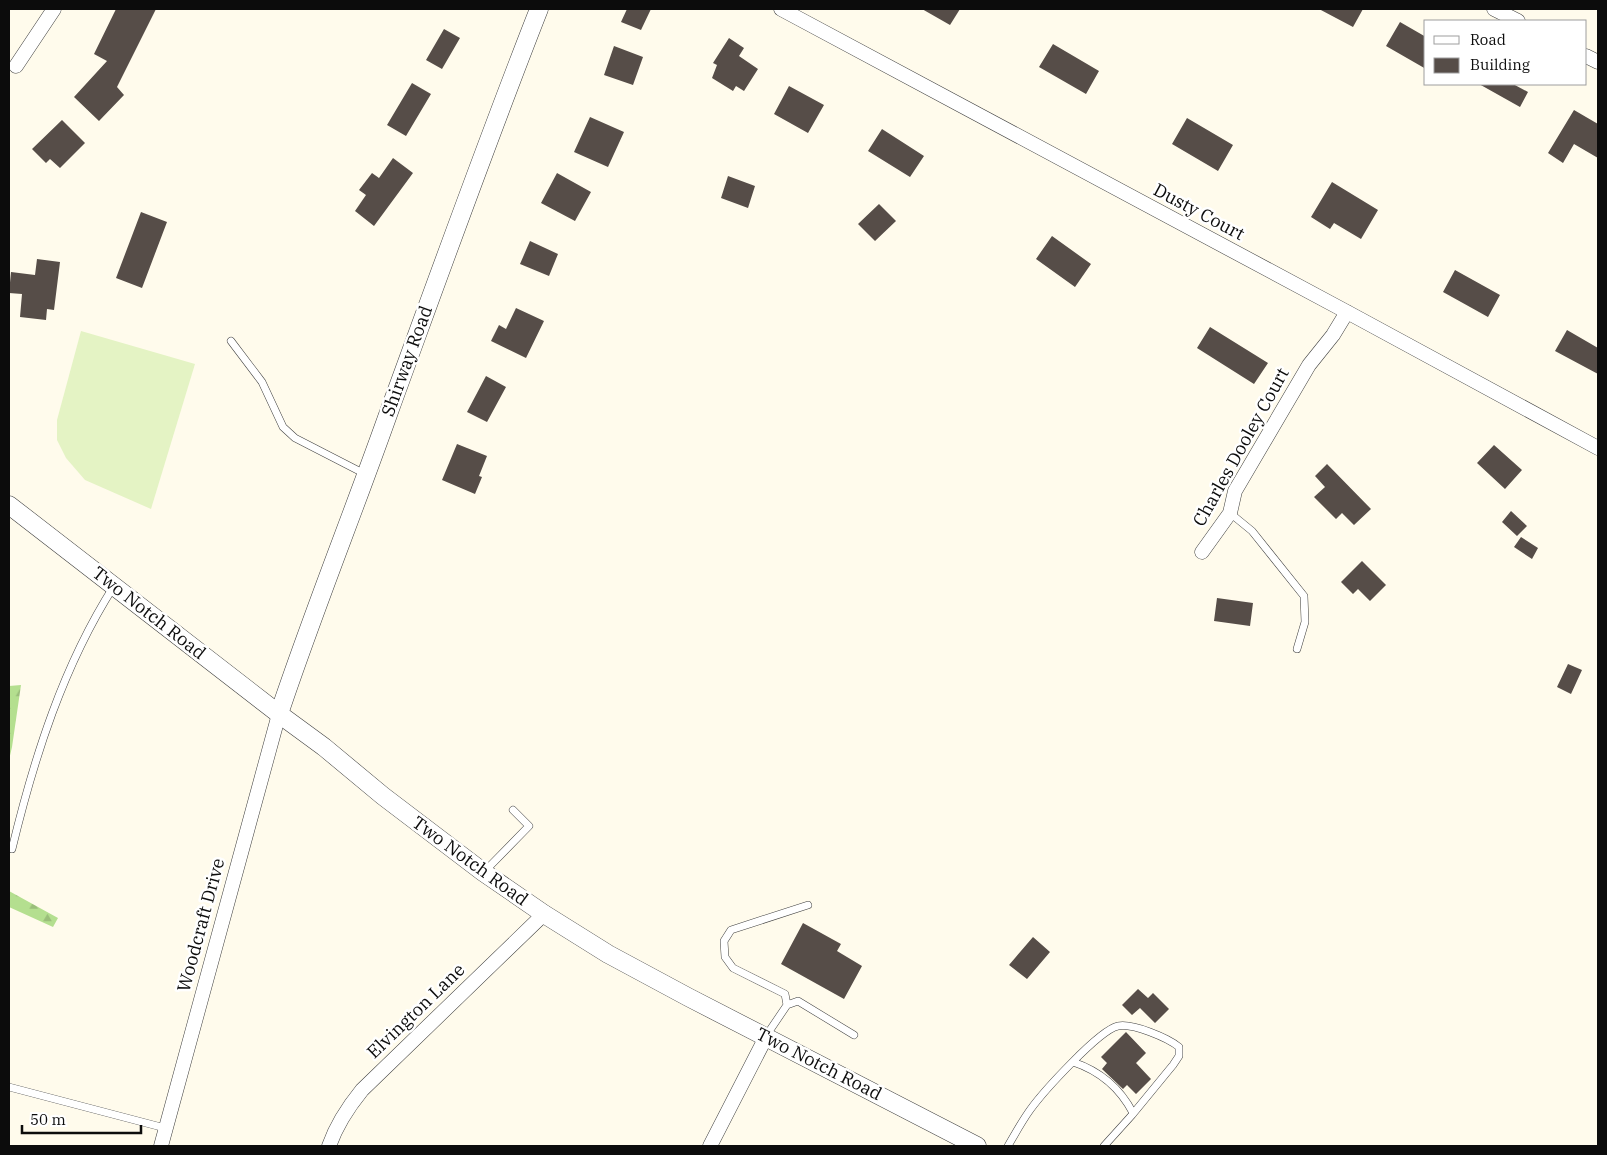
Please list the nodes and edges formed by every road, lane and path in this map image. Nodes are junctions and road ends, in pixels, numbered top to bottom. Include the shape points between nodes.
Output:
1 (54, 9) edge
2 (539, 9) edge
3 (781, 9) edge
4 (1494, 9) edge
5 (1516, 20) edge
6 (16, 66) dead end
7 (1348, 312) junction
8 (232, 340) dead end
9 (1598, 448) edge
10 (365, 475) junction
11 (9, 505) edge
12 (1230, 513) junction
13 (1202, 552) dead end
14 (114, 586) junction
15 (1297, 649) dead end
16 (279, 714) junction
17 (513, 810) dead end
18 (12, 849) dead end
19 (483, 872) junction
20 (808, 905) dead end
21 (544, 914) junction
22 (787, 1005) junction
23 (854, 1035) dead end
24 (766, 1037) junction
25 (1073, 1062) junction
26 (9, 1087) edge
27 (1133, 1113) junction
28 (166, 1128) junction
29 (161, 1146) edge
30 (329, 1146) edge
31 (710, 1146) edge
32 (977, 1146) edge
33 (1008, 1146) edge
34 (1104, 1146) edge

1 - 6 street
2 - 10 street, Shirway Road
3 - 7 street, Dusty Court
4 - 5 street
7 - 9 street, Dusty Court
7 - 12 street, Charles Dooley Court via 1309,365 1254,457 1235,491
8 - 10 lane via 262,382 283,427 295,438
10 - 16 street, Shirway Road
11 - 14 street, Two Notch Road
12 - 13 street, Charles Dooley Court
12 - 15 lane via 1252,531 1304,596 1306,622
14 - 16 street, Two Notch Road
14 - 18 lane via 87,633 58,696
16 - 19 street, Two Notch Road
16 - 28 street, Woodcraft Drive
17 - 19 lane via 528,826
19 - 21 street, Two Notch Road
20 - 22 lane via 731,930 724,941 725,957 733,968 785,994
21 - 24 street, Two Notch Road via 616,958
21 - 30 street, Elvington Lane via 362,1090
22 - 23 lane via 798,1002
22 - 24 lane
24 - 31 street
24 - 32 street, Two Notch Road
25 - 27 lane via 1099,1073 1126,1098
25 - 27 lane via 1103,1034 1118,1026 1131,1026 1172,1041 1179,1047 1179,1056
25 - 33 lane via 1043,1093
26 - 28 lane
27 - 34 lane
28 - 29 street, Woodcraft Drive

